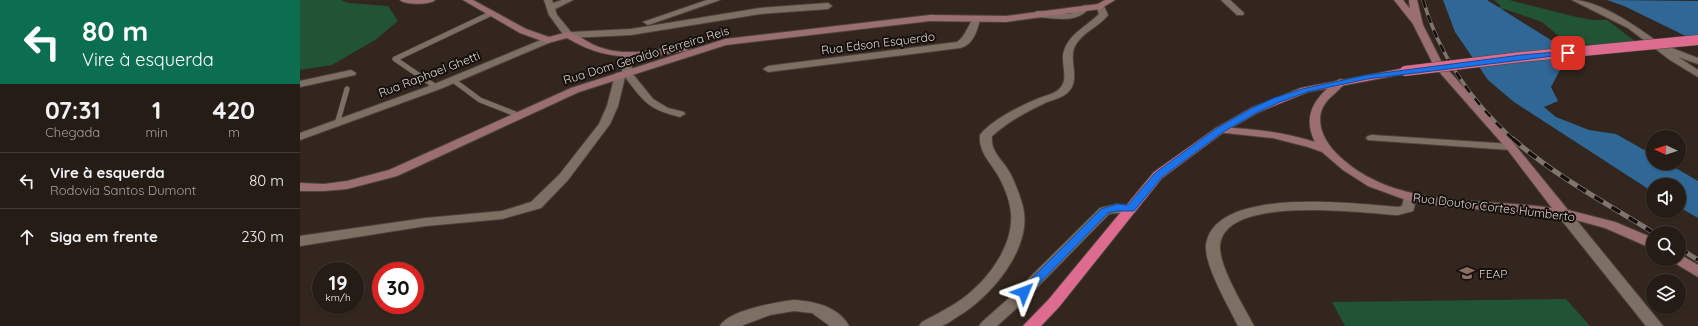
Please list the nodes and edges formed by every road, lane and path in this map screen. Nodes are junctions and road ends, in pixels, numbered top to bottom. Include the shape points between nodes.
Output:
1 (404, 0) edge
2 (431, 0) edge
3 (467, 0) edge
4 (570, 0) edge
5 (716, 0) edge
6 (1112, 0) edge
7 (1225, 0) edge
8 (1398, 0) edge
9 (1413, 0) edge
10 (1576, 0) edge
11 (549, 4) edge
12 (828, 6) dead end
13 (1100, 6) junction
14 (492, 13) junction
15 (1240, 13) dead end
16 (976, 20) junction
17 (1418, 25) junction
18 (615, 33) junction
19 (568, 35) junction
20 (548, 40) junction
21 (1698, 40) edge
22 (725, 42) junction
23 (1657, 45) junction
24 (626, 57) junction
25 (1698, 61) edge
26 (768, 69) dead end
27 (351, 73) dead end
28 (623, 74) junction
29 (1698, 74) edge
30 (453, 80) junction
31 (1341, 82) junction
32 (300, 84) edge
33 (436, 87) junction
34 (347, 89) dead end
35 (680, 114) dead end
36 (518, 115) junction
37 (337, 124) junction
38 (1220, 130) junction
39 (300, 138) edge
40 (1372, 138) dead end
41 (1511, 147) junction
42 (1324, 149) junction
43 (300, 187) edge
44 (1409, 196) junction
45 (1130, 209) junction
46 (1564, 214) junction
47 (300, 241) edge
48 (1646, 241) edge
49 (1686, 264) edge
50 (1698, 272) edge
51 (728, 326) edge
52 (841, 326) edge
53 (927, 326) edge
54 (987, 326) edge
55 (1031, 326) edge
56 (1246, 326) edge
57 (1655, 326) edge

1 - 2 street
3 - 14 street
4 - 11 street
5 - 18 street
6 - 13 street, Rua Dom Geraldo Ferreira Reis
7 - 15 street
8 - 17 street
9 - 17 street
10 - 23 street via 1631,26
11 - 19 street via 562,30
12 - 18 street via 760,11
13 - 16 street, Rua Dom Geraldo Ferreira Reis via 1006,19
13 - 53 street via 1104,15 1071,44 1068,52 1069,77 1066,88 1020,112 986,135 984,142 989,155 1001,169 1012,192 1018,213 1018,228 1008,255 992,278 976,295
14 - 20 street
14 - 33 lane via 395,59
16 - 22 street, Rua Dom Geraldo Ferreira Reis via 930,18
16 - 26 street, Rua Edson Esquerdo via 967,42 960,45
17 - 41 street via 1438,64
18 - 19 street
19 - 20 street, Rua Raphael Ghetti
19 - 24 street via 589,48
20 - 30 street, Rua Raphael Ghetti
21 - 31 highway, bridge via 1521,57
22 - 24 street
22 - 28 street, Rua Dom Geraldo Ferreira Reis
23 - 25 street
23 - 29 street
24 - 28 street
27 - 32 street
28 - 35 street via 649,101 664,110
28 - 36 street, Rua Dom Geraldo Ferreira Reis via 575,90
28 - 47 street via 608,117 594,139 538,204 505,214 443,220
30 - 33 street, Rua Raphael Ghetti
30 - 36 lane via 480,100
31 - 38 highway via 1305,90 1277,100
31 - 42 street, Rua Doutor Cortes Humberto via 1319,102 1316,110 1317,130
33 - 37 street, Rua Raphael Ghetti
34 - 37 lane
36 - 43 street, Rua Dom Geraldo Ferreira Reis via 371,180 329,188
37 - 39 street, Rua Raphael Ghetti
38 - 42 street via 1289,137
38 - 45 highway via 1158,175
40 - 41 street
41 - 46 street
42 - 44 street, Rua Doutor Cortes Humberto via 1355,174
44 - 46 street, Rua Doutor Cortes Humberto
44 - 56 street via 1408,208 1398,211 1299,207 1256,210 1234,217 1221,227 1213,246 1221,275
45 - 54 street via 1117,208 1105,211 1063,255
45 - 55 highway via 1054,303
46 - 48 street, Rua Doutor Cortes Humberto via 1612,225
46 - 57 street
49 - 50 street
51 - 52 street via 769,310 797,305 816,308

